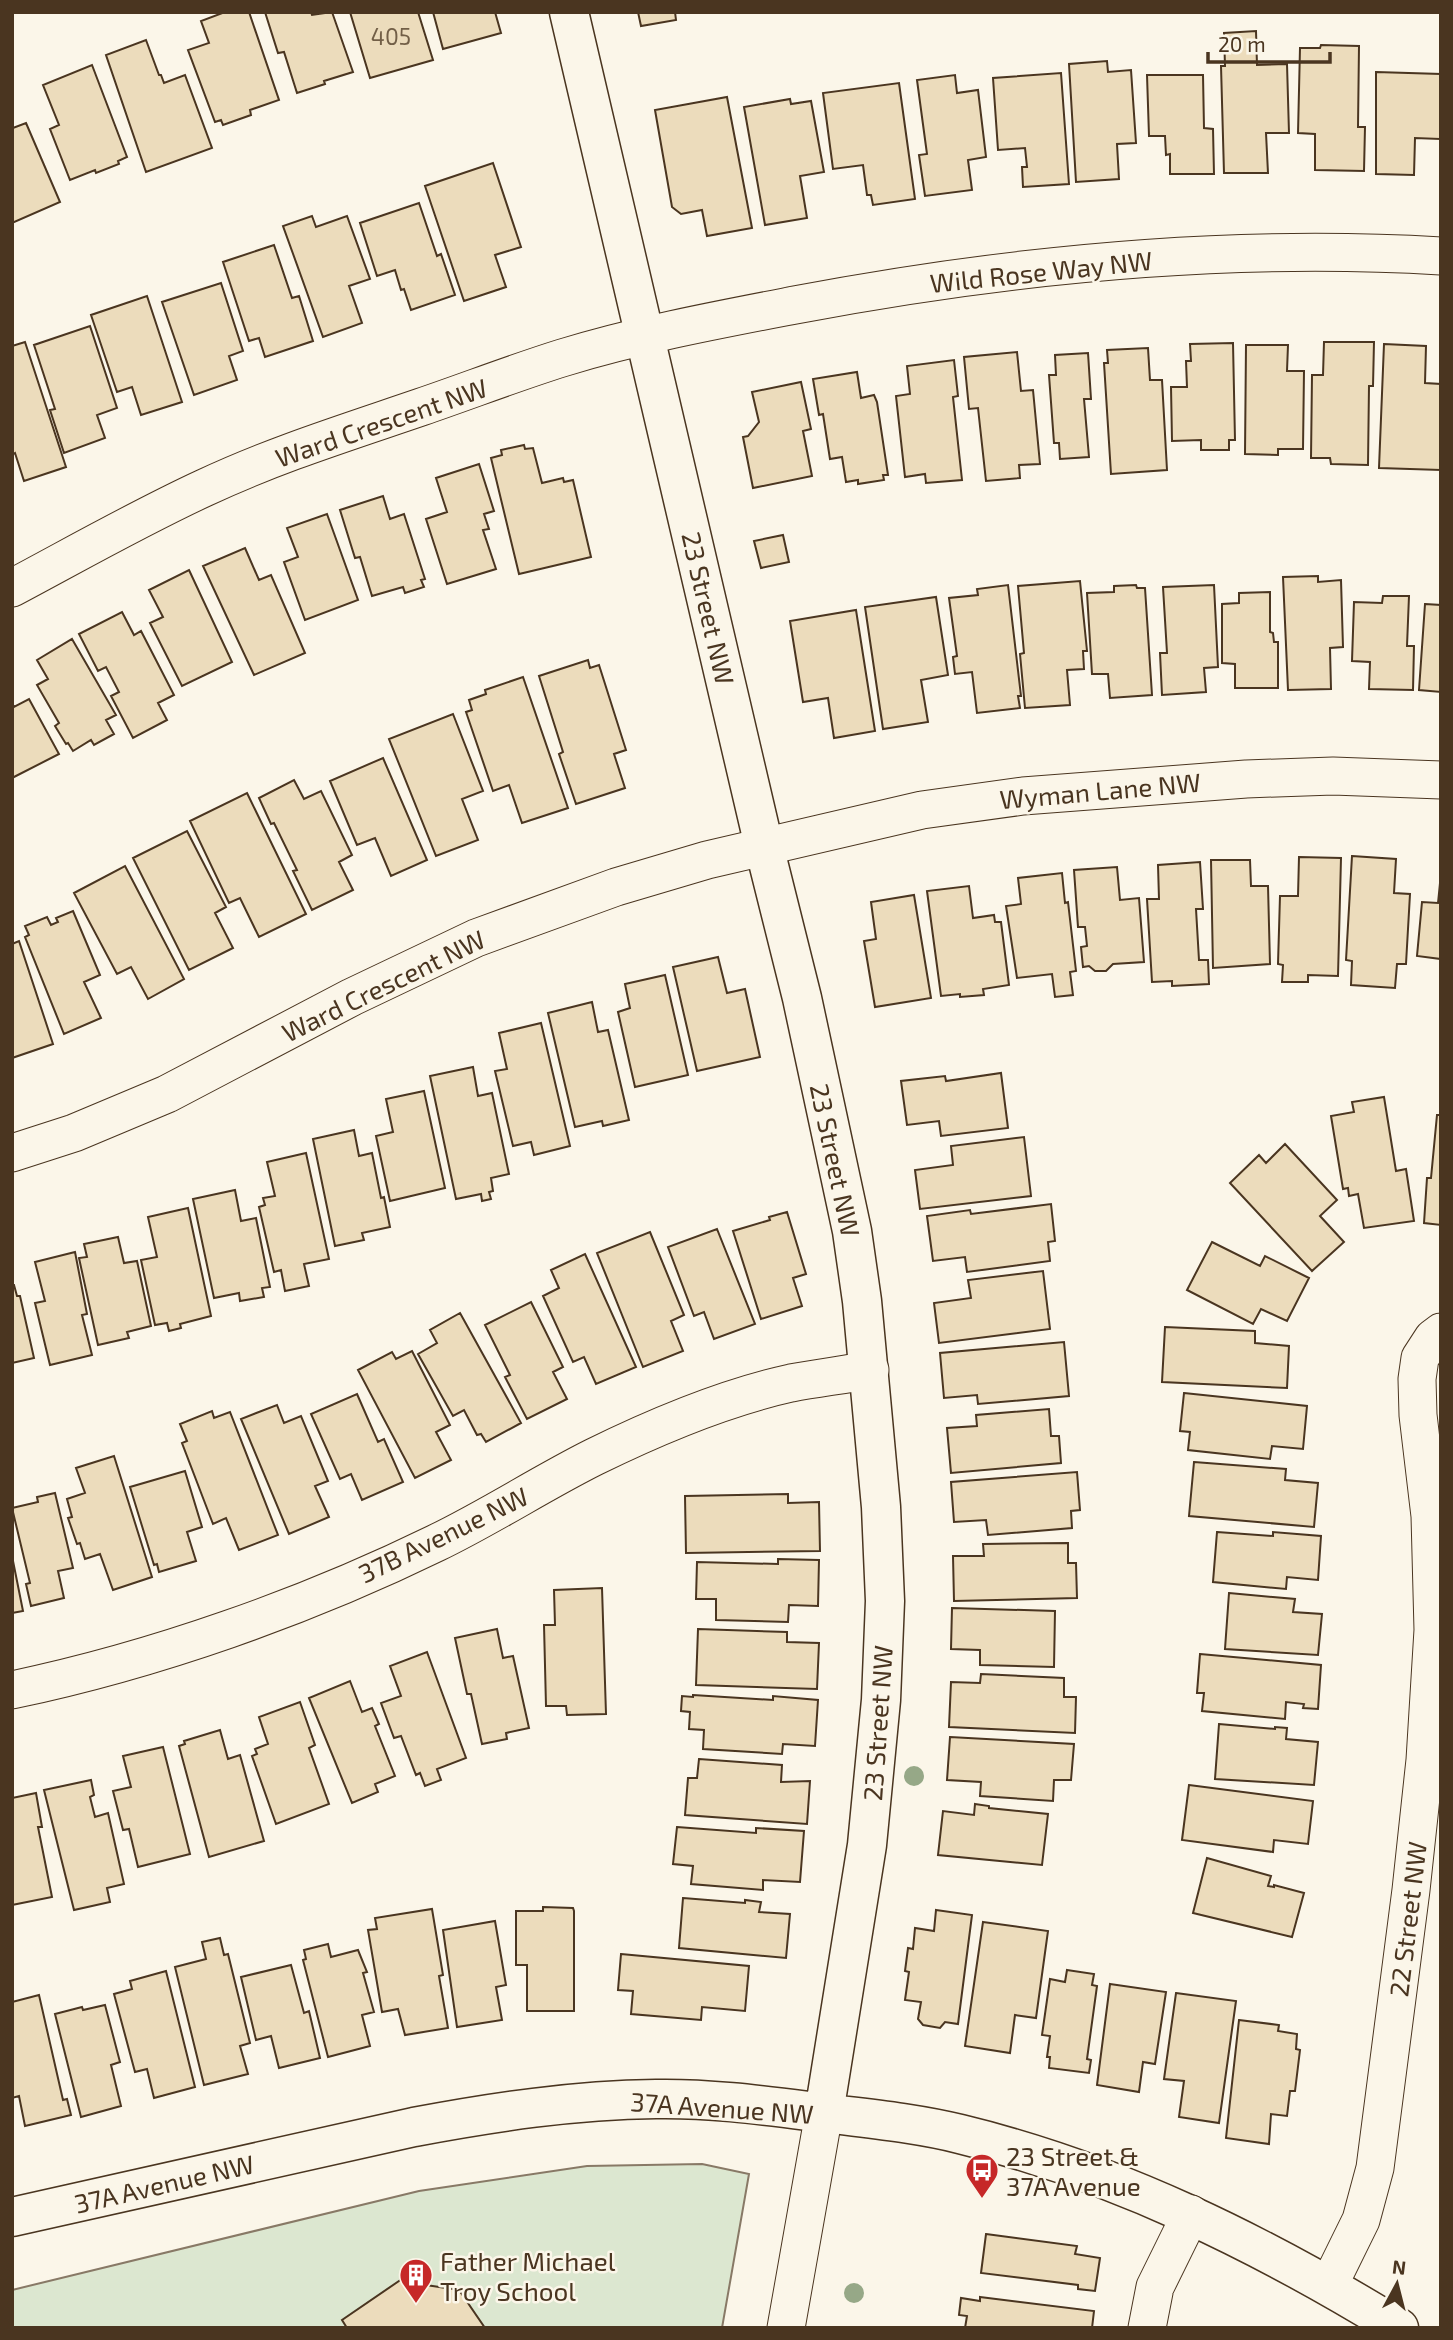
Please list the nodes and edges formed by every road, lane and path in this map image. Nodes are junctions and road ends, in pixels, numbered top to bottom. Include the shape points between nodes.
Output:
1 (569, 12) edge
2 (1441, 256) edge
3 (646, 337) junction
4 (12, 588) edge
5 (1441, 780) edge
6 (764, 846) junction
7 (12, 1153) edge
8 (1437, 1335) edge
9 (870, 1370) junction
10 (12, 1690) edge
11 (824, 2113) junction
12 (1191, 2214) junction
13 (12, 2217) edge
14 (1329, 2285) junction
15 (786, 2328) edge
16 (1147, 2328) edge
17 (1399, 2328) edge

1 - 3 street, 23 Street NW
2 - 3 street, Wild Rose Way NW via 1287,254 1056,266 856,293
3 - 4 street, Ward Crescent NW via 564,358 257,465 159,510
3 - 6 street, 23 Street NW
5 - 6 street, Wyman Lane NW via 1246,779 1035,795 922,810
6 - 7 street, Ward Crescent NW via 616,887 476,938 167,1094
6 - 9 street, 23 Street NW via 852,1231
8 - 14 street, 22 Street NW via 1420,1358 1417,1379 1430,1516 1432,1606 1424,1774 1375,2168 1361,2220
9 - 10 street, 37B Avenue NW via 792,1383 688,1415 592,1458 437,1543 348,1582 179,1647
9 - 11 street, 23 Street NW via 885,1601 881,1700 867,1845
11 - 12 street, 37A Avenue NW via 960,2134 1077,2169
11 - 13 street, 37A Avenue NW via 658,2099 527,2108 414,2127
11 - 15 street, 23 Street NW
12 - 14 street, 37A Avenue NW
12 - 16 street via 1155,2287
14 - 17 street, 37A Avenue NW

